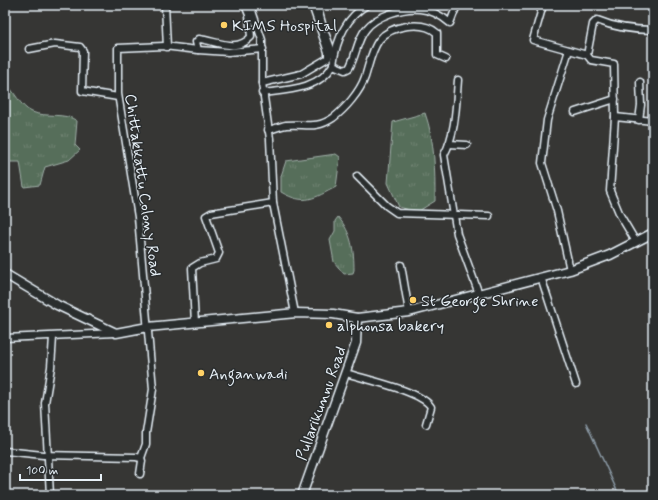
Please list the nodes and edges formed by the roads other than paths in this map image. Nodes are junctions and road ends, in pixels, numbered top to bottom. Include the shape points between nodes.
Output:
1 (165, 5) edge
2 (245, 5) edge
3 (250, 5) edge
4 (312, 5) edge
5 (317, 5) edge
6 (368, 5) edge
7 (543, 5) edge
8 (456, 6) edge
9 (653, 30) edge
10 (166, 47) junction
11 (29, 49) dead end
12 (263, 49) junction
13 (198, 50) junction
14 (568, 50) junction
15 (333, 54) junction
16 (587, 55) junction
17 (446, 59) dead end
18 (333, 65) junction
19 (458, 80) dead end
20 (640, 82) dead end
21 (262, 83) junction
22 (262, 93) junction
23 (118, 97) junction
24 (615, 99) junction
25 (575, 112) dead end
26 (615, 117) junction
27 (639, 120) junction
28 (653, 121) edge
29 (268, 130) junction
30 (449, 144) junction
31 (467, 145) dead end
32 (357, 176) dead end
33 (273, 203) junction
34 (453, 215) junction
35 (489, 216) dead end
36 (653, 233) edge
37 (636, 242) junction
38 (401, 265) dead end
39 (570, 270) junction
40 (5, 274) edge
41 (541, 277) junction
42 (479, 294) junction
43 (409, 312) junction
44 (295, 313) junction
45 (357, 318) junction
46 (195, 323) junction
47 (148, 327) junction
48 (116, 333) junction
49 (53, 337) junction
50 (5, 338) edge
51 (346, 373) junction
52 (576, 384) dead end
53 (426, 424) dead end
54 (5, 452) edge
55 (49, 455) junction
56 (140, 458) junction
57 (140, 474) dead end
58 (50, 495) edge
59 (302, 495) edge

1 - 10 street
2 - 13 street via 249,15 251,37 246,42 229,46 199,39 196,42
3 - 12 street
4 - 21 street via 328,58 301,74
5 - 15 street
6 - 15 street via 347,23
7 - 14 street via 533,40
8 - 18 street via 450,23 436,14 419,9 382,17 364,30 349,68 345,70
9 - 16 street via 632,30 597,20 592,24
10 - 13 street
10 - 23 street, Chittakkattu Colony Road via 118,47
11 - 23 street via 55,44 80,47 83,51 82,91
12 - 13 street via 228,52
12 - 21 street
14 - 16 street
14 - 39 street via 547,120 542,163 557,211
15 - 18 street
16 - 24 street via 591,60 614,64
17 - 29 street via 437,55 437,33 433,29 418,25 395,30 378,41 364,79 355,94 334,116 319,126 286,125
18 - 22 street via 321,78 308,85 293,90
19 - 30 street
20 - 27 street
21 - 22 street
22 - 29 street
23 - 47 street, Chittakkattu Colony Road via 138,217
24 - 25 street
24 - 26 street
26 - 27 street
26 - 37 street via 610,168 611,196
27 - 28 street
29 - 33 street
30 - 31 street
30 - 34 street via 444,155
32 - 34 street via 397,213
33 - 44 street
33 - 46 street via 206,216 218,253 216,259 192,268
34 - 35 street
34 - 42 street via 457,234
36 - 37 main road
37 - 39 main road
38 - 43 street
39 - 41 main road
40 - 48 main road via 57,305
41 - 42 main road
41 - 52 street
42 - 43 main road
43 - 45 main road
44 - 45 main road via 333,314
44 - 46 main road
45 - 51 main road, Pullarikunnu Road via 356,343
46 - 47 main road
47 - 48 main road
47 - 56 street, Chittakkattu Colony Road via 153,389 146,444
48 - 49 street
49 - 50 street
49 - 55 street via 45,403
51 - 53 street via 408,392 428,401 431,407
51 - 59 main road, Pullarikunnu Road
54 - 55 street
55 - 56 street
55 - 58 street
56 - 57 street, Chittakkattu Colony Road

